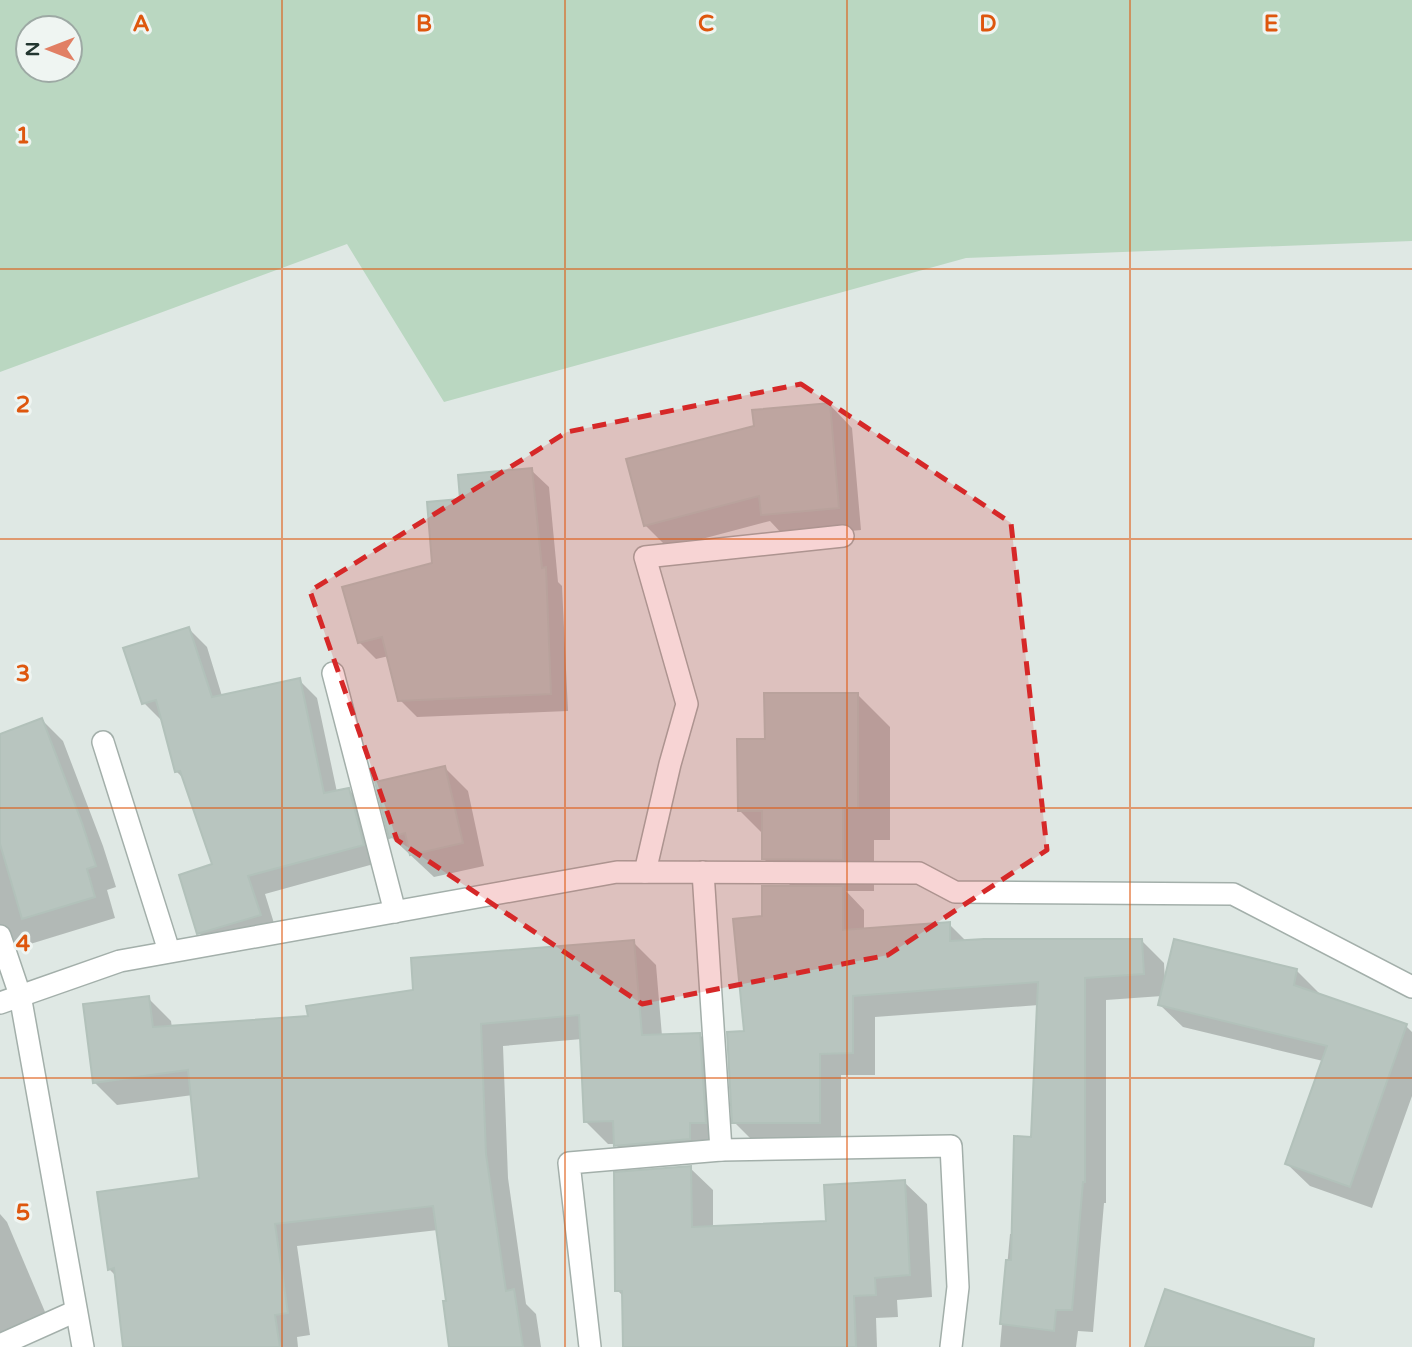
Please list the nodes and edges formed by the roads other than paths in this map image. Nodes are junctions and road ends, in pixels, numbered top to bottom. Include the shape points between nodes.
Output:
1 (843, 536) dead end
2 (333, 673) dead end
3 (103, 742) dead end
4 (645, 872) junction
5 (703, 872) junction
6 (395, 912) junction
7 (0, 936) edge
8 (169, 951) junction
9 (1412, 987) edge
10 (20, 995) junction
11 (0, 1003) edge
12 (721, 1150) junction
13 (76, 1311) junction
14 (0, 1345) edge
15 (83, 1347) edge
16 (590, 1347) edge
17 (951, 1347) edge

1 - 4 street via 645,557 687,704
2 - 6 street
3 - 8 street
4 - 5 street
4 - 6 street via 617,872
5 - 9 street via 919,873 955,892 1233,894
5 - 12 street
6 - 8 street
7 - 10 street
8 - 10 street via 120,961
10 - 11 street
10 - 13 street
12 - 16 street via 569,1163
12 - 17 street via 951,1146 958,1287
13 - 14 street
13 - 15 street

